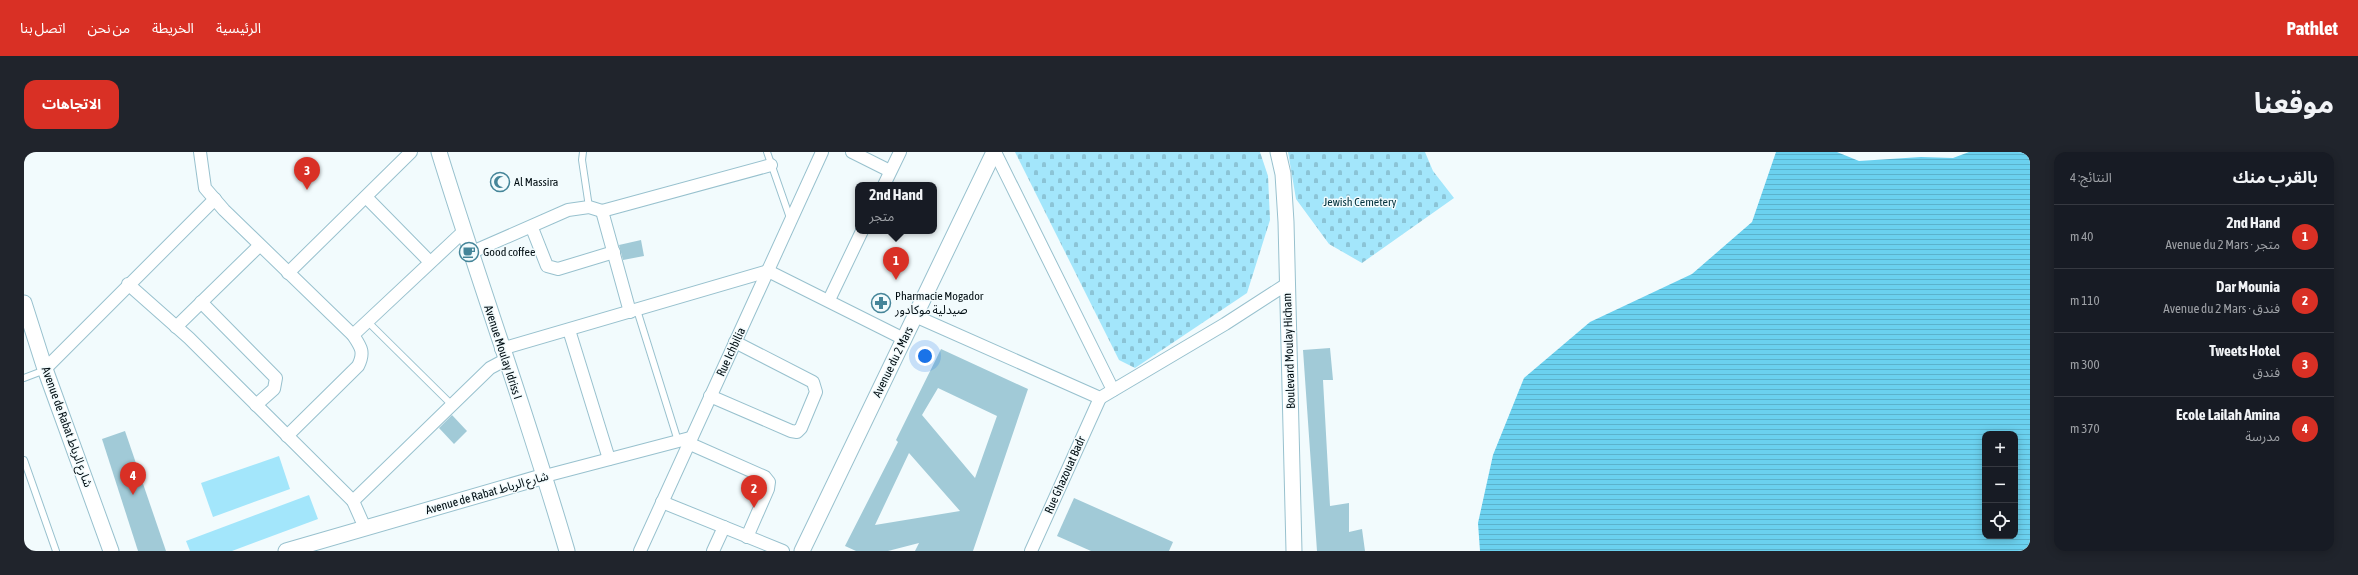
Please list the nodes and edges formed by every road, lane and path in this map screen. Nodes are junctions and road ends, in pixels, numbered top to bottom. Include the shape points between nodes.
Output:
1 (200, 152) edge
2 (411, 152) edge
3 (439, 152) edge
4 (583, 152) edge
5 (767, 152) edge
6 (822, 152) edge
7 (852, 152) edge
8 (900, 152) edge
9 (995, 152) edge
10 (1278, 152) edge
11 (771, 165) junction
12 (890, 172) junction
13 (885, 182) edge
14 (366, 197) junction
15 (214, 199) junction
16 (589, 207) junction
17 (602, 211) junction
18 (791, 220) junction
19 (532, 228) junction
20 (464, 231) junction
21 (861, 234) edge
22 (259, 246) junction
23 (614, 252) junction
24 (470, 253) junction
25 (430, 262) junction
26 (768, 271) junction
27 (288, 273) junction
28 (128, 284) junction
29 (1287, 284) junction
30 (829, 300) junction
31 (201, 302) junction
32 (24, 303) edge
33 (634, 311) junction
34 (915, 316) junction
35 (366, 322) junction
36 (176, 327) junction
37 (568, 330) junction
38 (353, 334) junction
39 (904, 339) junction
40 (735, 342) junction
41 (503, 355) junction
42 (45, 369) junction
43 (24, 378) edge
44 (1114, 390) junction
45 (710, 396) junction
46 (1100, 398) junction
47 (256, 405) junction
48 (452, 405) junction
49 (287, 436) junction
50 (685, 441) junction
51 (609, 459) junction
52 (24, 460) edge
53 (545, 476) junction
54 (353, 501) junction
55 (662, 502) junction
56 (724, 527) junction
57 (365, 528) junction
58 (747, 536) junction
59 (315, 546) edge
60 (56, 551) edge
61 (110, 551) edge
62 (286, 551) edge
63 (567, 551) edge
64 (640, 551) edge
65 (713, 551) edge
66 (783, 551) edge
67 (802, 551) edge
68 (1031, 551) edge
69 (1294, 551) edge

1 - 15 street via 205,188
2 - 14 street
3 - 20 street, Avenue Moulay Idriss I
4 - 16 lane
5 - 11 lane
6 - 18 street, Rue Ichbilia
7 - 12 street
8 - 12 street
9 - 34 street, Avenue du 2 Mars
9 - 44 street
10 - 29 street, Boulevard Moulay Hicham via 1283,174
11 - 17 street
11 - 18 lane
12 - 13 street
14 - 25 street
14 - 27 street
15 - 22 street
15 - 28 street
16 - 17 street
16 - 19 street via 568,210
17 - 23 street
18 - 26 street, Rue Ichbilia
19 - 23 street via 547,266 552,268 558,269
19 - 24 street
20 - 24 street, Avenue Moulay Idriss I
20 - 25 street
21 - 30 street
22 - 27 street
22 - 31 street
23 - 33 street
24 - 41 street, Avenue Moulay Idriss I
25 - 35 street
26 - 30 street
26 - 33 street
26 - 40 street, Rue Ichbilia
27 - 38 street
28 - 36 street
28 - 42 street
29 - 44 street
29 - 69 street, Boulevard Moulay Hicham
30 - 39 street
31 - 36 street
31 - 47 street via 276,378 274,389
32 - 42 street, Avenue de Rabat شارع الرباط
33 - 37 street
33 - 50 lane
34 - 39 street, Avenue du 2 Mars
34 - 46 street
35 - 38 street
35 - 48 lane
36 - 47 street
37 - 41 street
37 - 51 street
38 - 49 street via 363,353 358,366
39 - 67 street, Avenue du 2 Mars
40 - 45 street, Rue Ichbilia
40 - 45 street via 813,382 816,392 801,428 797,432 790,431
41 - 48 street
41 - 53 street, Avenue Moulay Idriss I
42 - 43 lane
42 - 61 street, Avenue de Rabat شارع الرباط
44 - 46 street
45 - 50 street, Rue Ichbilia
46 - 68 street, Rue Ghazouat Badr
47 - 49 street
48 - 54 street
49 - 54 street
50 - 51 street, Avenue de Rabat شارع الرباط
50 - 55 street, Rue Ichbilia
50 - 58 street via 765,477 768,489
51 - 53 street, Avenue de Rabat شارع الرباط
52 - 60 lane
53 - 57 street, Avenue de Rabat شارع الرباط
53 - 63 street, Avenue Moulay Idriss I
54 - 57 street
55 - 56 street
55 - 64 street, Rue Ichbilia
56 - 58 street
56 - 65 street
57 - 59 street, Avenue de Rabat شارع الرباط
58 - 66 street
59 - 62 street, Avenue de Rabat شارع الرباط

